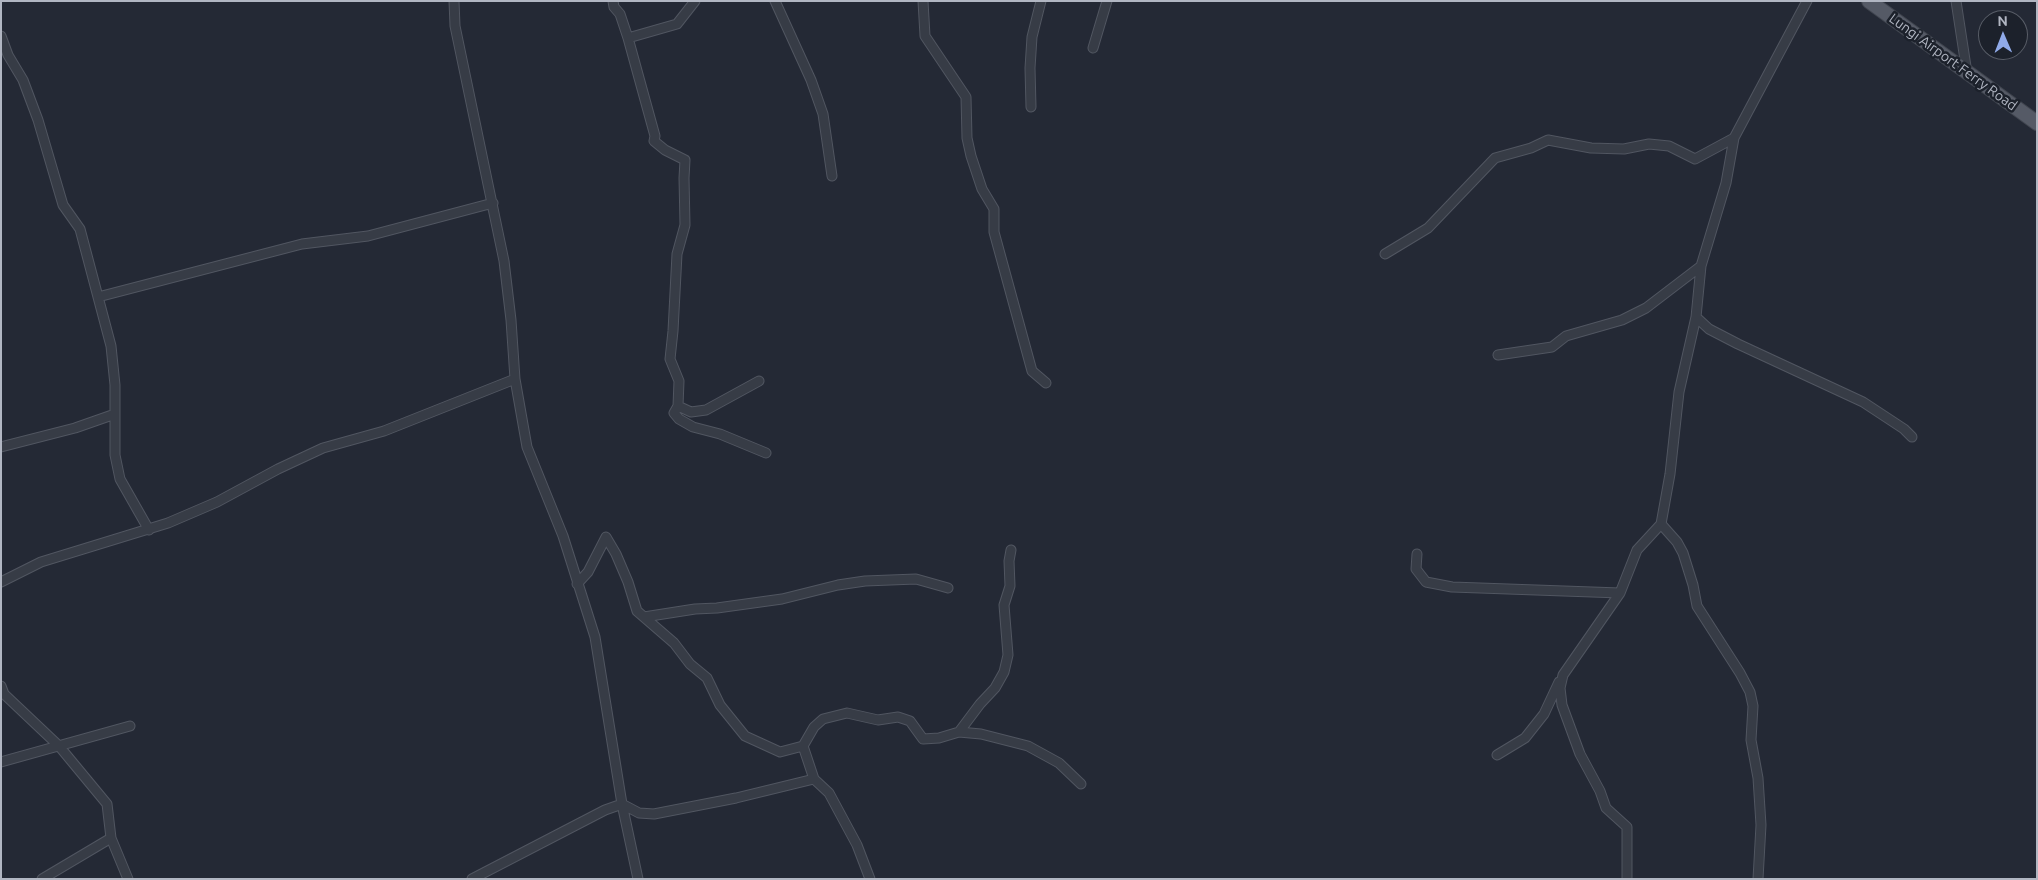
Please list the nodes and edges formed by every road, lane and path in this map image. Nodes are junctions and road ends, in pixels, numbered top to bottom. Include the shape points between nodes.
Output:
1 (454, 1) edge
2 (613, 1) edge
3 (695, 1) edge
4 (775, 1) edge
5 (923, 1) edge
6 (1042, 1) edge
7 (1107, 1) edge
8 (1807, 1) edge
9 (1869, 1) edge
10 (1956, 1) edge
11 (1, 36) edge
12 (628, 38) junction
13 (1094, 48) dead end
14 (1967, 74) junction
15 (1031, 107) dead end
16 (2037, 123) edge
17 (1734, 138) junction
18 (832, 176) dead end
19 (493, 204) junction
20 (1385, 254) dead end
21 (1701, 266) junction
22 (98, 297) junction
23 (1696, 317) junction
24 (1498, 355) dead end
25 (515, 379) junction
26 (759, 381) dead end
27 (1046, 383) dead end
28 (678, 406) junction
29 (115, 414) junction
30 (1912, 437) dead end
31 (1, 448) edge
32 (766, 453) dead end
33 (1661, 524) junction
34 (149, 530) junction
35 (1011, 550) dead end
36 (1418, 554) dead end
37 (1, 582) edge
38 (577, 584) junction
39 (948, 588) dead end
40 (1620, 593) junction
41 (644, 617) junction
42 (1563, 675) junction
43 (1, 686) edge
44 (130, 726) dead end
45 (959, 732) junction
46 (59, 746) junction
47 (803, 746) junction
48 (1497, 755) dead end
49 (1, 762) edge
50 (814, 779) junction
51 (1081, 784) dead end
52 (622, 804) junction
53 (111, 838) junction
54 (42, 879) edge
55 (128, 879) edge
56 (472, 879) edge
57 (638, 879) edge
58 (870, 879) edge
59 (1628, 879) edge
60 (1758, 879) edge

1 - 19 street via 455,26
2 - 12 street
3 - 12 street via 677,24
4 - 18 street via 811,80 822,114
5 - 27 street via 925,36 966,97 971,156 982,189 994,209 994,232 1032,371
6 - 15 street via 1032,37
7 - 13 street
8 - 17 street
9 - 14 main road, Lungi Airport Ferry Road
10 - 14 street
11 - 22 street via 38,120 64,205 80,229
12 - 28 street via 654,141 685,160 685,225 676,254 670,359 679,381
14 - 16 main road, Lungi Airport Ferry Road
17 - 20 street via 1695,159 1669,146 1649,144 1624,149 1591,148 1548,140 1496,158 1428,228
17 - 21 street via 1726,182
19 - 22 street via 368,236 302,244
19 - 25 street via 504,261
21 - 23 street
21 - 24 street via 1646,308 1622,320 1566,336 1552,347
22 - 29 street via 111,346
23 - 30 street via 1709,329 1738,344 1863,402 1904,428
23 - 33 street via 1679,392
25 - 34 street via 384,431 323,448 217,502
25 - 38 street via 527,447 563,536
26 - 28 street via 706,410 690,412
28 - 32 street via 674,413 693,427
29 - 31 street
29 - 34 street via 115,455 120,479
33 - 40 street via 1637,550
33 - 60 street via 1683,553 1697,606 1750,692 1753,706 1751,740 1760,816
34 - 37 street via 41,562
35 - 45 street via 1010,586 1004,605 1008,655 1004,672
36 - 40 street via 1416,569 1426,582 1452,587
38 - 41 street via 588,572 606,537 628,582 637,611
38 - 52 street via 594,636
39 - 41 street via 916,579 838,584 782,599
40 - 42 street
41 - 47 street via 706,678 720,705 744,736 780,752
42 - 48 street via 1544,714 1525,738
42 - 59 street via 1560,688 1562,705 1580,754 1606,808 1627,827
43 - 46 street via 4,694
44 - 46 street
45 - 47 street via 923,739 910,720 898,717 878,720 846,713 824,719 814,727
45 - 51 street via 1028,746 1059,763
46 - 49 street
46 - 53 street via 107,804
47 - 50 street
50 - 52 street via 654,814 639,813
50 - 58 street via 829,793
52 - 56 street
52 - 57 street
53 - 54 street
53 - 55 street

